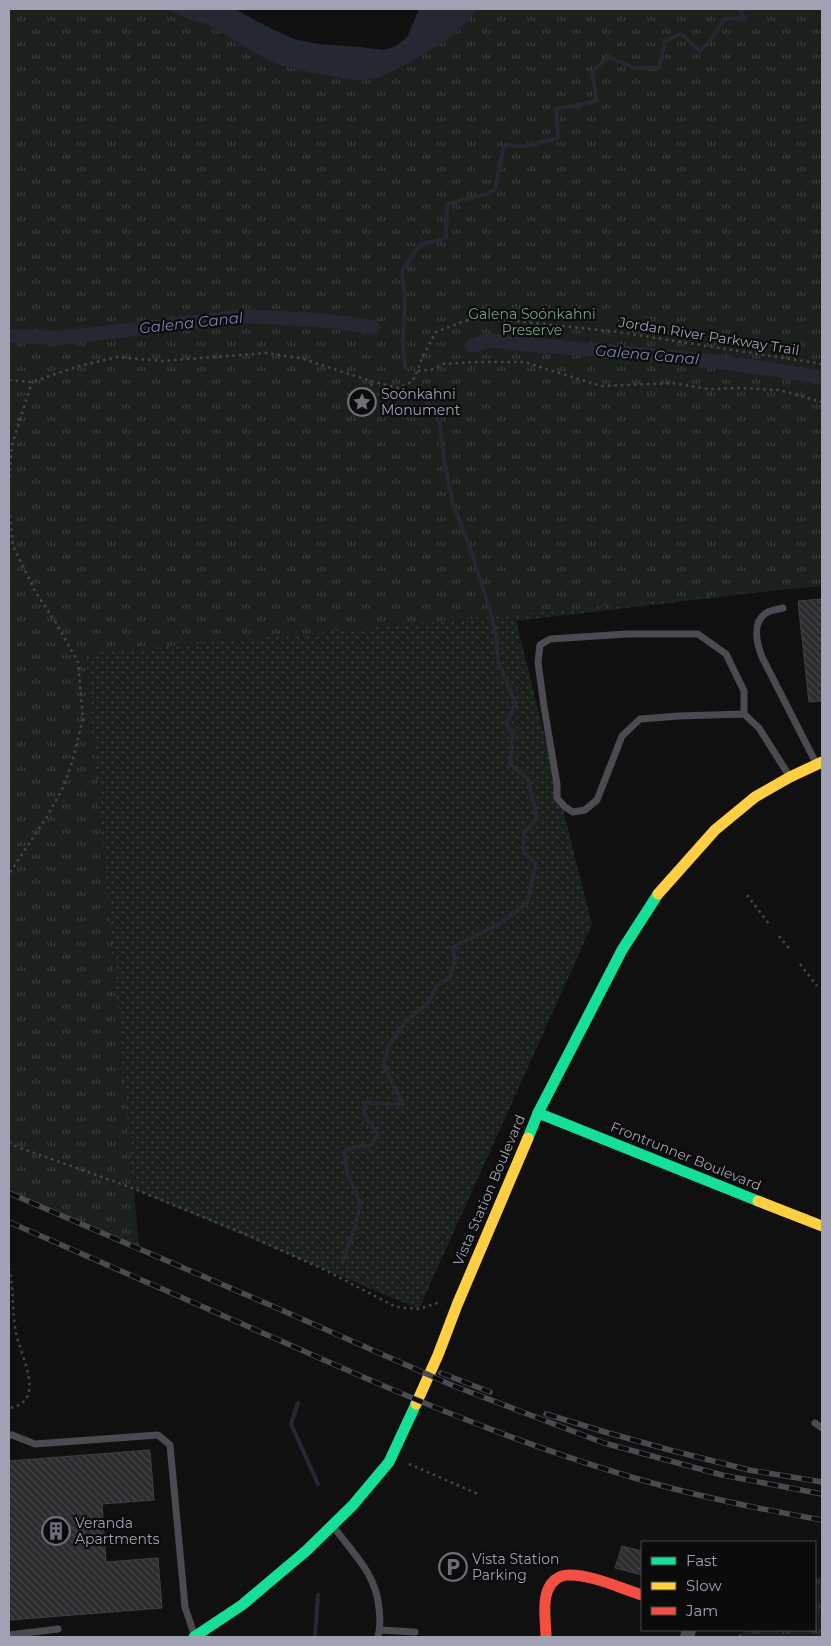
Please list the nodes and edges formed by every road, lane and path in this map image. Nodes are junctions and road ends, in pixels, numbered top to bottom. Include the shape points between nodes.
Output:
1 (822, 364) edge
2 (418, 371) junction
3 (9, 380) edge
4 (32, 382) junction
5 (374, 382) junction
6 (366, 390) dead end
7 (822, 402) edge
8 (9, 484) edge
9 (9, 509) edge
10 (783, 608) dead end
11 (744, 714) junction
12 (819, 763) edge
13 (790, 777) junction
14 (9, 874) edge
15 (747, 895) dead end
16 (769, 924) dead end
17 (779, 936) dead end
18 (791, 951) dead end
19 (800, 964) dead end
20 (817, 986) dead end
21 (538, 1113) junction
22 (9, 1142) edge
23 (822, 1226) edge
24 (9, 1268) edge
25 (457, 1305) junction
26 (9, 1408) edge
27 (815, 1423) dead end
28 (822, 1428) edge
29 (9, 1435) edge
30 (409, 1464) dead end
31 (478, 1494) dead end
32 (333, 1526) junction
33 (641, 1595) edge
34 (58, 1629) dead end
35 (415, 1632) dead end
36 (379, 1633) edge
37 (9, 1635) edge
38 (195, 1637) edge
39 (546, 1637) edge

1 - 2 path, Jordan River Parkway Trail via 618,332 487,318 464,321 436,332
2 - 5 path, Jordan River Parkway Trail via 414,381 399,388
2 - 7 path via 443,364 524,362 601,386 673,383 708,389 779,390
3 - 4 path, Jordan River Parkway Trail
4 - 5 path, Jordan River Parkway Trail via 117,357 162,361 266,353 300,358
4 - 8 path via 12,445
5 - 6 path
9 - 14 path via 13,546 35,591 78,662 83,719 62,790
10 - 12 lane via 766,613 760,620 756,633 758,645
11 - 11 lane via 744,691 726,654 698,634 550,639 540,645 538,662 557,798 573,812 585,810 596,800 622,736 640,719
11 - 13 lane via 759,728
12 - 13 street, Vista Station Boulevard
13 - 21 street, Vista Station Boulevard via 756,797 715,830 658,894 622,950
15 - 16 path
17 - 18 path
19 - 20 path
21 - 23 street, Frontrunner Boulevard
21 - 25 street, Vista Station Boulevard
22 - 25 path via 244,1234 396,1307 419,1309 437,1303
24 - 26 path via 16,1334 29,1379 25,1400 19,1406
25 - 32 street, Vista Station Boulevard via 438,1355 388,1462
27 - 28 lane
29 - 38 lane via 34,1444 158,1435 170,1446 185,1607
30 - 31 path
32 - 36 lane via 373,1584 379,1610
32 - 38 street, Vista Station Boulevard via 242,1605
33 - 39 street via 580,1577 558,1577 546,1596
34 - 37 lane
35 - 36 lane

